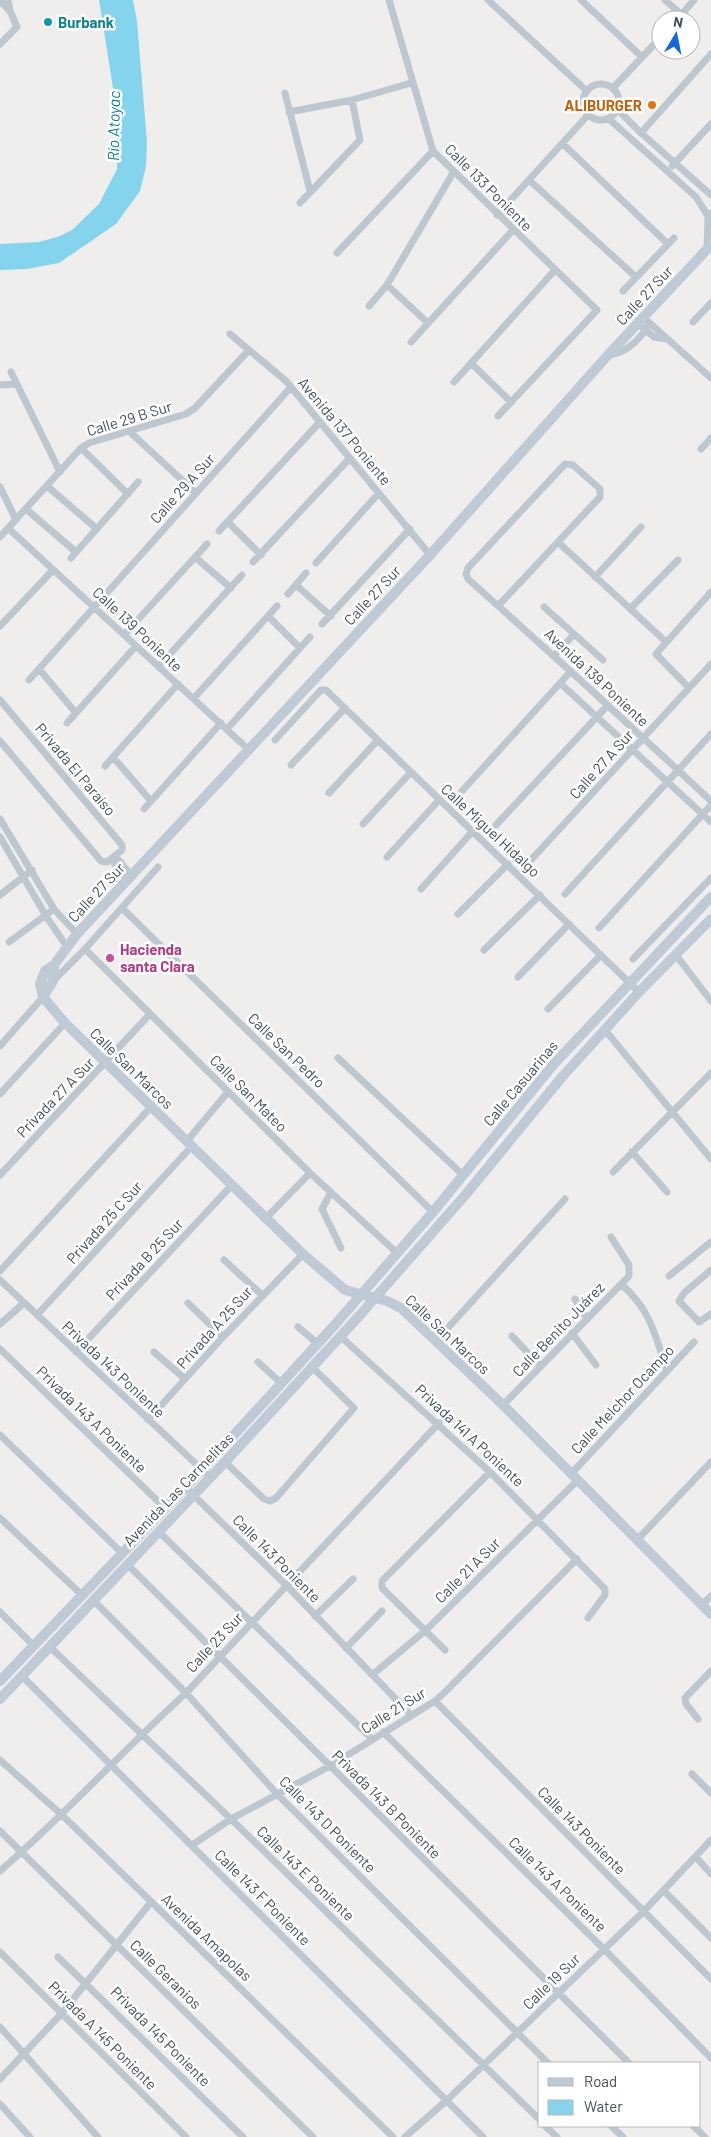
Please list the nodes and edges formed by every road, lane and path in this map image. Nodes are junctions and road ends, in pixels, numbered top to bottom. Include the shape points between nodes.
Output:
1 (8, 0) edge
2 (389, 0) edge
3 (488, 0) edge
4 (581, 0) edge
5 (666, 0) edge
6 (694, 0) edge
7 (0, 1) edge
8 (674, 10) edge
9 (685, 10) edge
10 (10, 11) junction
11 (0, 44) edge
12 (651, 48) edge
13 (711, 54) edge
14 (642, 57) junction
15 (411, 83) junction
16 (613, 88) junction
17 (587, 91) junction
18 (285, 93) dead end
19 (352, 100) junction
20 (618, 110) junction
21 (289, 112) junction
22 (588, 115) junction
23 (609, 119) junction
24 (711, 125) edge
25 (640, 134) junction
26 (563, 144) junction
27 (433, 151) junction
28 (674, 163) junction
29 (666, 171) junction
30 (453, 172) junction
31 (529, 180) junction
32 (310, 191) junction
33 (711, 195) edge
34 (300, 203) dead end
35 (498, 215) junction
36 (710, 215) edge
37 (514, 230) junction
38 (674, 238) dead end
39 (668, 244) junction
40 (709, 247) edge
41 (337, 253) dead end
42 (555, 270) junction
43 (636, 277) junction
44 (387, 285) junction
45 (623, 290) dead end
46 (369, 306) dead end
47 (710, 307) edge
48 (693, 322) dead end
49 (428, 323) junction
50 (644, 323) junction
51 (230, 334) dead end
52 (411, 342) dead end
53 (249, 350) junction
54 (471, 362) junction
55 (11, 372) dead end
56 (711, 378) edge
57 (454, 382) dead end
58 (17, 384) junction
59 (0, 385) edge
60 (291, 387) junction
61 (511, 402) junction
62 (498, 416) dead end
63 (320, 422) junction
64 (130, 432) junction
65 (711, 438) edge
66 (81, 448) junction
67 (701, 448) dead end
68 (350, 458) junction
69 (60, 472) junction
70 (138, 482) dead end
71 (47, 486) junction
72 (0, 487) edge
73 (196, 493) junction
74 (379, 493) junction
75 (128, 494) junction
76 (26, 509) junction
77 (16, 520) junction
78 (228, 522) junction
79 (641, 527) dead end
80 (8, 528) junction
81 (96, 529) junction
82 (410, 529) junction
83 (219, 531) dead end
84 (0, 537) edge
85 (558, 542) junction
86 (207, 544) dead end
87 (76, 552) junction
88 (262, 554) junction
89 (430, 555) junction
90 (195, 557) junction
91 (71, 558) dead end
92 (678, 560) dead end
93 (253, 562) dead end
94 (316, 563) dead end
95 (53, 570) junction
96 (306, 574) dead end
97 (242, 575) dead end
98 (595, 577) junction
99 (296, 585) junction
100 (231, 588) junction
101 (711, 592) edge
102 (288, 594) dead end
103 (277, 606) dead end
104 (498, 606) junction
105 (94, 607) junction
106 (544, 607) dead end
107 (630, 609) junction
108 (268, 616) junction
109 (331, 616) junction
110 (322, 624) dead end
111 (0, 626) edge
112 (574, 634) junction
113 (124, 635) junction
114 (310, 637) dead end
115 (665, 641) junction
116 (136, 646) junction
117 (300, 648) junction
118 (554, 656) junction
119 (603, 660) dead end
120 (711, 664) edge
121 (158, 666) junction
122 (38, 669) junction
123 (571, 671) junction
124 (29, 680) dead end
125 (560, 683) junction
126 (178, 684) junction
127 (688, 688) junction
128 (194, 698) junction
129 (0, 700) edge
130 (608, 705) junction
131 (345, 708) junction
132 (76, 712) junction
133 (597, 717) junction
134 (67, 722) dead end
135 (224, 726) junction
136 (711, 734) edge
137 (643, 738) junction
138 (275, 740) dead end
139 (378, 740) junction
140 (0, 741) edge
141 (632, 749) junction
142 (249, 750) junction
143 (113, 757) junction
144 (291, 765) dead end
145 (105, 766) dead end
146 (678, 770) junction
147 (410, 772) junction
148 (667, 782) junction
149 (462, 791) dead end
150 (329, 793) dead end
151 (439, 800) junction
152 (151, 801) junction
153 (711, 803) edge
154 (144, 809) dead end
155 (702, 814) junction
156 (0, 819) edge
157 (711, 822) edge
158 (364, 824) dead end
159 (496, 825) dead end
160 (7, 828) junction
161 (472, 832) junction
162 (0, 836) edge
163 (113, 857) junction
164 (388, 857) dead end
165 (531, 860) dead end
166 (508, 864) junction
167 (158, 867) dead end
168 (32, 870) junction
169 (24, 877) junction
170 (130, 878) junction
171 (711, 878) edge
172 (421, 889) dead end
173 (565, 894) dead end
174 (0, 895) edge
175 (540, 895) junction
176 (711, 898) edge
177 (122, 908) junction
178 (54, 909) junction
179 (458, 914) dead end
180 (46, 916) junction
181 (711, 919) edge
182 (569, 924) junction
183 (598, 928) dead end
184 (77, 934) junction
185 (9, 942) dead end
186 (67, 947) junction
187 (85, 949) junction
188 (484, 950) dead end
189 (601, 955) junction
190 (676, 955) junction
191 (633, 959) dead end
192 (54, 965) junction
193 (518, 977) dead end
194 (53, 981) junction
195 (631, 983) junction
196 (640, 992) junction
197 (43, 997) junction
198 (711, 1001) edge
199 (548, 1009) dead end
200 (150, 1014) junction
201 (65, 1023) junction
202 (605, 1030) junction
203 (0, 1046) edge
204 (338, 1058) dead end
205 (106, 1063) junction
206 (711, 1073) edge
207 (228, 1092) junction
208 (0, 1094) edge
209 (151, 1107) junction
210 (673, 1111) junction
211 (189, 1144) junction
212 (632, 1152) junction
213 (711, 1158) edge
214 (612, 1172) dead end
215 (310, 1173) junction
216 (0, 1175) edge
217 (463, 1175) junction
218 (232, 1185) junction
219 (331, 1192) junction
220 (667, 1192) dead end
221 (565, 1199) dead end
222 (433, 1212) junction
223 (266, 1218) junction
224 (612, 1237) dead end
225 (711, 1242) edge
226 (341, 1248) dead end
227 (397, 1253) junction
228 (303, 1254) junction
229 (224, 1260) dead end
230 (711, 1270) edge
231 (0, 1271) edge
232 (669, 1276) dead end
233 (0, 1280) edge
234 (621, 1284) junction
235 (262, 1295) junction
236 (360, 1295) junction
237 (375, 1298) junction
238 (575, 1298) dead end
239 (24, 1303) junction
240 (188, 1303) dead end
241 (711, 1314) edge
242 (37, 1315) junction
243 (587, 1318) junction
244 (0, 1324) edge
245 (298, 1328) dead end
246 (572, 1333) junction
247 (340, 1336) junction
248 (512, 1336) dead end
249 (223, 1337) junction
250 (436, 1341) junction
251 (694, 1342) dead end
252 (317, 1344) junction
253 (0, 1349) edge
254 (76, 1352) junction
255 (154, 1352) dead end
256 (258, 1362) dead end
257 (596, 1365) dead end
258 (312, 1366) junction
259 (540, 1366) junction
260 (667, 1371) junction
261 (185, 1379) junction
262 (281, 1383) junction
263 (503, 1406) junction
264 (148, 1420) junction
265 (439, 1423) junction
266 (0, 1435) edge
267 (224, 1462) junction
268 (711, 1462) edge
269 (201, 1471) junction
270 (490, 1472) junction
271 (574, 1476) junction
272 (210, 1477) junction
273 (185, 1487) junction
274 (194, 1495) junction
275 (165, 1508) junction
276 (0, 1518) edge
277 (538, 1519) junction
278 (159, 1532) junction
279 (638, 1539) junction
280 (122, 1553) junction
281 (577, 1559) junction
282 (127, 1564) junction
283 (353, 1579) dead end
284 (288, 1587) junction
285 (82, 1595) junction
286 (711, 1596) edge
287 (93, 1600) junction
288 (702, 1605) junction
289 (382, 1611) dead end
290 (0, 1612) edge
291 (711, 1614) edge
292 (315, 1616) junction
293 (588, 1618) dead end
294 (252, 1622) junction
295 (426, 1630) junction
296 (34, 1646) junction
297 (50, 1647) junction
298 (346, 1648) junction
299 (445, 1650) dead end
300 (218, 1657) junction
301 (711, 1671) edge
302 (372, 1675) junction
303 (22, 1676) junction
304 (0, 1681) edge
305 (186, 1693) junction
306 (0, 1699) edge
307 (435, 1700) junction
308 (411, 1714) junction
309 (698, 1719) dead end
310 (383, 1732) junction
311 (142, 1734) junction
312 (372, 1740) junction
313 (0, 1760) edge
314 (110, 1766) junction
315 (330, 1766) junction
316 (692, 1774) dead end
317 (711, 1793) edge
318 (278, 1795) junction
319 (62, 1815) junction
320 (231, 1819) junction
321 (0, 1831) edge
322 (711, 1840) edge
323 (192, 1845) junction
324 (21, 1853) junction
325 (696, 1857) junction
326 (0, 1871) edge
327 (711, 1874) edge
328 (664, 1891) junction
329 (151, 1902) junction
330 (643, 1912) junction
331 (711, 1938) edge
332 (117, 1945) junction
333 (604, 1949) junction
334 (0, 1952) edge
335 (58, 1956) dead end
336 (711, 1979) edge
337 (86, 1983) junction
338 (557, 1994) junction
339 (62, 2013) junction
340 (0, 2027) edge
341 (517, 2032) junction
342 (24, 2054) junction
343 (711, 2058) edge
344 (547, 2062) edge
345 (628, 2062) edge
346 (483, 2065) junction
347 (0, 2079) edge
348 (446, 2101) junction
349 (0, 2104) edge
350 (538, 2118) edge
351 (546, 2127) edge
352 (612, 2127) edge
353 (694, 2127) edge
354 (30, 2137) edge
355 (98, 2137) edge
356 (186, 2137) edge
357 (243, 2137) edge
358 (313, 2137) edge
359 (393, 2137) edge
360 (405, 2137) edge
361 (483, 2137) edge
362 (557, 2137) edge
363 (622, 2137) edge
364 (705, 2137) edge

1 - 10 street
2 - 15 street, Calle 133 Poniente
3 - 17 street
4 - 14 street
5 - 8 street
6 - 9 street
7 - 10 street
10 - 11 street via 17,27
12 - 14 street
13 - 25 street
14 - 16 street
15 - 19 street
15 - 27 street, Calle 133 Poniente
16 - 17 street via 599,84
16 - 20 street via 619,98
17 - 22 street via 583,101
18 - 21 street
19 - 21 street
19 - 32 street via 360,140
20 - 23 street
20 - 25 street
21 - 32 street
22 - 23 street via 598,120
22 - 26 street
23 - 29 street
24 - 28 street
25 - 28 street
26 - 31 street
26 - 39 street
27 - 30 street, Calle 133 Poniente
27 - 41 street
28 - 29 street
28 - 33 street
29 - 36 street via 696,197
30 - 35 street, Calle 133 Poniente
30 - 44 street
31 - 35 street
31 - 43 street
32 - 34 street
35 - 37 street, Calle 133 Poniente
36 - 40 street
37 - 42 street, Calle 133 Poniente
37 - 49 street
38 - 39 street
39 - 43 street
40 - 50 street, Calle 27 Sur
42 - 54 street
42 - 61 street, Calle 133 Poniente via 596,310
43 - 45 street
44 - 46 street
44 - 49 street
47 - 48 street
49 - 52 street
50 - 56 street
50 - 89 street, Calle 27 Sur via 608,355
51 - 53 street, Avenida 137 Poniente
53 - 60 street, Avenida 137 Poniente
53 - 64 street, Calle 29 B Sur via 195,408 186,414
54 - 57 street
54 - 61 street
55 - 58 street
58 - 59 street
58 - 69 street
60 - 63 street, Avenida 137 Poniente
60 - 73 street, Calle 29 A Sur
61 - 62 street
63 - 68 street, Avenida 137 Poniente
63 - 78 street
64 - 66 street, Calle 29 B Sur
64 - 73 street
65 - 67 street
66 - 69 street, Calle 29 B Sur
66 - 75 street
68 - 74 street, Avenida 137 Poniente
68 - 88 street
69 - 71 street, Calle 29 B Sur
70 - 75 street
71 - 76 street, Calle 29 B Sur
71 - 81 street
72 - 77 street
73 - 105 street, Calle 29 A Sur
74 - 82 street, Avenida 137 Poniente
74 - 94 street
75 - 81 street
76 - 77 street, Calle 29 B Sur
76 - 87 street
77 - 80 street, Calle 29 B Sur
78 - 83 street
78 - 88 street
79 - 98 street
80 - 84 street, Calle 29 B Sur
80 - 95 street, Calle 139 Poniente
81 - 87 street
82 - 89 street, Avenida 137 Poniente
82 - 109 street
85 - 98 street
85 - 104 street
85 - 104 street, Avenida 139 Poniente via 602,493 573,465 565,464 468,568 468,579
86 - 90 street
87 - 91 street
88 - 93 street
89 - 142 street, Calle 27 Sur
90 - 100 street
90 - 113 street
92 - 107 street
95 - 105 street, Calle 139 Poniente
95 - 111 street
96 - 99 street
97 - 100 street
98 - 107 street
99 - 102 street
99 - 109 street
100 - 121 street
101 - 115 street
103 - 108 street
104 - 118 street, Avenida 139 Poniente
105 - 113 street, Calle 139 Poniente
105 - 122 street, Calle 29 A Sur
106 - 112 street
107 - 115 street
108 - 117 street
108 - 128 street
109 - 110 street
112 - 118 street
112 - 119 street
113 - 116 street, Calle 139 Poniente
114 - 117 street
115 - 127 street via 657,650 657,657
116 - 121 street, Calle 139 Poniente
116 - 132 street
117 - 135 street
118 - 123 street, Avenida 139 Poniente
120 - 127 street, Calle 27 A Sur
121 - 126 street, Calle 139 Poniente
122 - 124 street, Calle 29 A Sur
122 - 132 street
123 - 125 street
123 - 130 street, Avenida 139 Poniente
125 - 133 street, Avenida 139 Poniente
125 - 149 street
126 - 128 street, Calle 139 Poniente
126 - 143 street
127 - 137 street, Calle 27 A Sur
128 - 135 street, Calle 139 Poniente
129 - 163 street, Privada El Paraíso via 122,845 122,850
130 - 133 street
130 - 137 street, Avenida 139 Poniente
131 - 138 street, Calle Miguel Hidalgo via 324,689
131 - 139 street, Calle Miguel Hidalgo
131 - 144 street
132 - 134 street
133 - 141 street, Avenida 139 Poniente
133 - 159 street
135 - 142 street, Calle 139 Poniente
135 - 152 street
136 - 146 street
137 - 141 street, Calle 27 A Sur
137 - 146 street, Avenida 139 Poniente
139 - 147 street, Calle Miguel Hidalgo
139 - 150 street
140 - 163 street via 101,861 107,862
141 - 148 street, Avenida 139 Poniente
141 - 165 street, Calle 27 A Sur
142 - 170 street, Calle 27 Sur
143 - 145 street
143 - 152 street
146 - 148 street
146 - 153 street, Avenida 139 Poniente
147 - 151 street, Calle Miguel Hidalgo
147 - 158 street
148 - 155 street, Avenida 139 Poniente
148 - 173 street
151 - 161 street, Calle Miguel Hidalgo
151 - 164 street
152 - 154 street
153 - 155 street
155 - 157 street, Avenida 139 Poniente
155 - 183 street
156 - 160 street
160 - 162 street
160 - 168 street
161 - 166 street, Calle Miguel Hidalgo
161 - 172 street
162 - 169 street
163 - 170 street
166 - 175 street, Calle Miguel Hidalgo
166 - 179 street
167 - 177 street
168 - 169 street
168 - 178 street
169 - 174 street
169 - 180 street
170 - 184 street, Calle 27 Sur
171 - 191 street
175 - 182 street, Calle Miguel Hidalgo
175 - 188 street
176 - 195 street, Calle Casuarinas
177 - 187 street
177 - 222 street, Calle San Pedro
178 - 180 street
178 - 184 street
180 - 185 street
180 - 186 street
181 - 190 street, Calle Casuarinas
182 - 189 street, Calle Miguel Hidalgo
182 - 193 street
184 - 186 street, Calle 27 Sur
186 - 192 street, Calle 27 Sur
187 - 194 street
187 - 200 street, Calle San Mateo
189 - 195 street, Calle Miguel Hidalgo
189 - 199 street
190 - 196 street, Calle Casuarinas
190 - 198 street
192 - 194 street
192 - 197 street, Calle 27 Sur via 41,979
194 - 197 street
195 - 196 street, Calle Miguel Hidalgo
195 - 217 street, Calle Casuarinas via 553,1065
196 - 202 street, Calle Casuarinas
197 - 201 street, Calle San Marcos
197 - 203 street
200 - 205 street, Privada 27 A Sur
200 - 207 street, Calle San Mateo
201 - 205 street, Calle San Marcos
201 - 208 street
202 - 210 street
202 - 237 street, Calle Casuarinas
204 - 217 street
205 - 209 street, Calle San Marcos
205 - 216 street, Privada 27 A Sur
206 - 210 street
207 - 211 street, Privada 25 C Sur
207 - 215 street, Calle San Mateo
209 - 211 street, Calle San Marcos
209 - 231 street
210 - 212 street
210 - 213 street
211 - 218 street, Calle San Marcos
211 - 242 street, Privada 25 C Sur
212 - 214 street
212 - 220 street
215 - 219 street, Calle San Mateo
215 - 223 street
217 - 222 street, Calle Casuarinas
218 - 223 street, Calle San Marcos
218 - 254 street, Privada B 25 Sur
219 - 226 street via 322,1209
219 - 227 street, Calle San Mateo
221 - 250 street
222 - 227 street, Calle Casuarinas
223 - 228 street, Calle San Marcos
224 - 234 street, Calle Benito Juárez via 631,1270
225 - 232 street
227 - 236 street, Calle Casuarinas
228 - 235 street, Privada A 25 Sur
228 - 236 street, Calle San Marcos via 345,1290
229 - 235 street
230 - 241 street via 684,1293 680,1301 699,1322
233 - 239 street, Privada 143 Poniente
234 - 243 street, Calle Benito Juárez
234 - 260 street via 642,1304 658,1339
235 - 249 street, Privada A 25 Sur
236 - 237 street, Calle San Marcos
236 - 252 street, Avenida Las Carmelitas
237 - 247 street, Avenida Las Carmelitas
237 - 250 street, Calle San Marcos via 401,1308
238 - 243 street
239 - 242 street, Privada 143 Poniente
239 - 244 street
240 - 249 street
242 - 254 street, Privada 143 Poniente
243 - 246 street, Calle Benito Juárez
245 - 252 street
246 - 257 street
246 - 259 street, Calle Benito Juárez
247 - 258 street, Avenida Las Carmelitas
247 - 265 street, Privada 141 A Poniente
248 - 259 street
249 - 261 street, Privada A 25 Sur
250 - 263 street, Calle San Marcos
251 - 260 street, Calle Melchor Ocampo
252 - 262 street, Avenida Las Carmelitas
253 - 275 street, Privada 143 A Poniente
254 - 264 street, Privada 143 Poniente
255 - 261 street
256 - 262 street
258 - 267 street, Avenida Las Carmelitas
258 - 267 street via 354,1408 276,1498 264,1499
259 - 263 street, Calle Benito Juárez
260 - 271 street, Calle Melchor Ocampo
261 - 264 street, Privada A 25 Sur
262 - 269 street, Avenida Las Carmelitas
263 - 271 street, Calle San Marcos
264 - 269 street, Privada 143 Poniente
265 - 270 street, Privada 141 A Poniente
265 - 284 street, Calle 23 Sur
266 - 280 street
267 - 272 street, Avenida Las Carmelitas
268 - 279 street
269 - 272 street, Privada 143 Poniente
269 - 273 street, Avenida Las Carmelitas
270 - 277 street, Privada 141 A Poniente
270 - 295 street via 382,1580 382,1588
271 - 277 street, Calle 21 A Sur
271 - 279 street, Calle San Marcos
272 - 274 street, Avenida Las Carmelitas
273 - 274 street, Calle 143 Poniente
273 - 275 street, Avenida Las Carmelitas
274 - 278 street, Avenida Las Carmelitas
274 - 284 street, Calle 143 Poniente
275 - 280 street, Avenida Las Carmelitas
276 - 285 street
277 - 281 street, Privada 141 A Poniente
277 - 295 street, Calle 21 A Sur
278 - 282 street, Avenida Las Carmelitas
278 - 294 street
279 - 288 street, Calle San Marcos
280 - 285 street, Avenida Las Carmelitas
281 - 293 street, Privada 141 A Poniente via 606,1592
281 - 307 street, Calle 21 Sur
282 - 287 street, Avenida Las Carmelitas
282 - 300 street, Privada 143 B Poniente
283 - 292 street
284 - 292 street, Calle 143 Poniente
284 - 294 street, Calle 23 Sur
285 - 296 street, Avenida Las Carmelitas
286 - 288 street
287 - 297 street, Avenida Las Carmelitas
287 - 305 street, Calle 143 D Poniente
288 - 291 street, Calle San Marcos
289 - 298 street
290 - 296 street
292 - 298 street, Calle 143 Poniente
294 - 300 street, Calle 23 Sur
294 - 312 street
295 - 299 street
295 - 302 street, Calle 21 A Sur
296 - 304 street, Avenida Las Carmelitas
297 - 303 street, Avenida Las Carmelitas
297 - 311 street, Calle 143 E Poniente
298 - 302 street, Calle 143 Poniente
300 - 305 street, Calle 23 Sur
300 - 315 street, Privada 143 B Poniente
301 - 309 street via 685,1698
302 - 308 street, Calle 143 Poniente
303 - 306 street, Avenida Las Carmelitas
303 - 314 street, Calle 143 F Poniente
305 - 311 street, Calle 23 Sur
305 - 318 street, Calle 143 D Poniente
307 - 308 street, Calle 21 Sur
307 - 330 street, Calle 143 Poniente
308 - 310 street, Calle 21 Sur
310 - 312 street, Calle 21 Sur
310 - 333 street, Calle 143 A Poniente
311 - 314 street, Calle 23 Sur
311 - 320 street, Calle 143 E Poniente
312 - 315 street, Calle 21 Sur
313 - 319 street, Avenida Amapolas
314 - 319 street, Calle 23 Sur
314 - 323 street, Calle 143 F Poniente
315 - 318 street, Calle 21 Sur
315 - 338 street, Privada 143 B Poniente
316 - 317 street
318 - 320 street, Calle 21 Sur
318 - 341 street, Calle 143 D Poniente
319 - 324 street, Calle 23 Sur
319 - 329 street, Avenida Amapolas
320 - 323 street, Calle 21 Sur
320 - 346 street, Calle 143 E Poniente
321 - 324 street, Calle Geranios
322 - 325 street, Calle 19 Sur
323 - 348 street, Calle 143 F Poniente
324 - 326 street, Calle 23 Sur
324 - 332 street, Calle Geranios
325 - 327 street
325 - 328 street, Calle 19 Sur
328 - 330 street, Calle 19 Sur
328 - 331 street
329 - 332 street
329 - 359 street, Avenida Amapolas
330 - 333 street, Calle 19 Sur
330 - 336 street, Calle 143 Poniente
332 - 337 street
332 - 358 street, Calle Geranios
333 - 338 street, Calle 19 Sur
333 - 343 street, Calle 143 A Poniente
334 - 339 street, Privada A 145 Poniente
335 - 337 street, Privada 145 Poniente
337 - 339 street
337 - 357 street, Privada 145 Poniente
338 - 341 street, Calle 19 Sur
338 - 345 street, Privada 143 B Poniente
339 - 342 street
339 - 356 street, Privada A 145 Poniente
340 - 342 street
341 - 344 street, Calle 143 D Poniente
341 - 346 street, Calle 19 Sur
342 - 347 street
342 - 355 street
346 - 348 street, Calle 19 Sur
346 - 350 street, Calle 143 E Poniente
348 - 360 street, Calle 19 Sur
348 - 361 street, Calle 143 F Poniente
349 - 354 street
351 - 362 street
352 - 363 street
353 - 364 street

